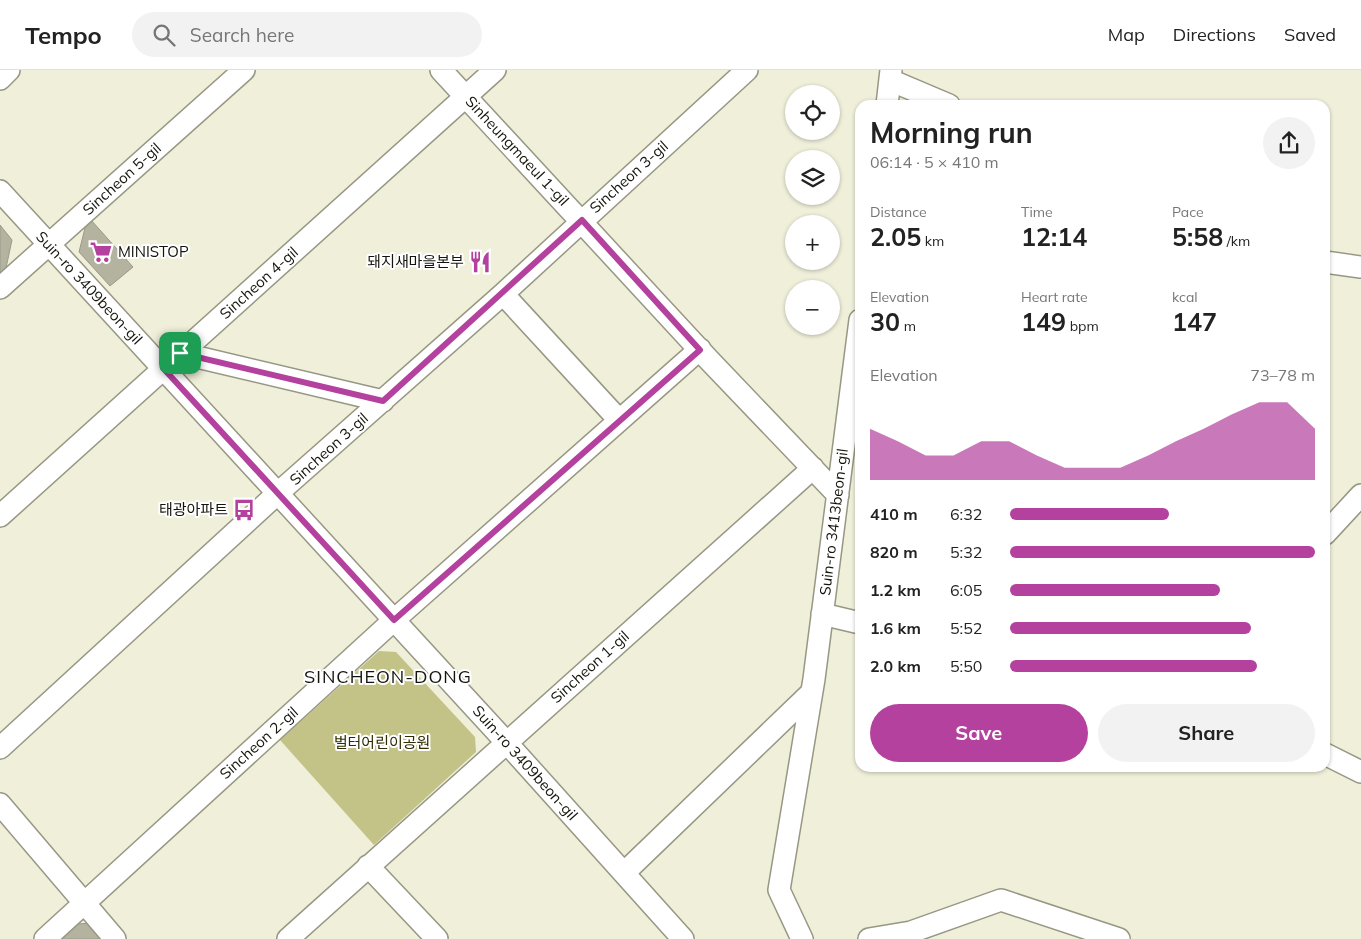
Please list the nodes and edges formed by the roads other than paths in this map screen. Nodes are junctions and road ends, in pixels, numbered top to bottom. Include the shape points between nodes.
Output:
1 (9, 70) edge
2 (244, 70) edge
3 (441, 70) edge
4 (495, 70) edge
5 (747, 70) edge
6 (890, 75) edge
7 (0, 79) edge
8 (466, 96) junction
9 (888, 100) edge
10 (939, 100) edge
11 (0, 191) edge
12 (582, 220) junction
13 (49, 244) junction
14 (1330, 263) edge
15 (1361, 267) edge
16 (0, 288) edge
17 (503, 294) junction
18 (700, 350) junction
19 (180, 353) junction
20 (855, 360) edge
21 (163, 368) junction
22 (383, 401) junction
23 (619, 420) junction
24 (813, 468) junction
25 (278, 493) junction
26 (838, 495) junction
27 (1361, 495) edge
28 (0, 516) edge
29 (1330, 529) edge
30 (822, 614) junction
31 (394, 620) junction
32 (855, 622) edge
33 (812, 694) junction
34 (506, 742) junction
35 (0, 748) edge
36 (1330, 756) edge
37 (1361, 772) edge
38 (0, 804) edge
39 (368, 866) junction
40 (624, 873) junction
41 (84, 904) junction
42 (45, 939) edge
43 (115, 939) edge
44 (288, 939) edge
45 (436, 939) edge
46 (683, 939) edge
47 (802, 939) edge
48 (869, 939) edge
49 (1119, 939) edge

1 - 7 street
2 - 13 street, Sincheon 5-gil
3 - 8 street, Sinheungmaeul 1-gil
4 - 8 street, Sincheon 4-gil
5 - 12 street, Sincheon 3-gil
6 - 9 street
6 - 10 street
8 - 12 street, Sinheungmaeul 1-gil
8 - 19 street, Sincheon 4-gil
11 - 13 street, Suin-ro 3409beon-gil
12 - 17 street, Sincheon 3-gil
12 - 18 street, Sinheungmaeul 1-gil
13 - 16 street, Sincheon 5-gil
13 - 21 street, Suin-ro 3409beon-gil
14 - 15 street
17 - 22 street, Sincheon 3-gil
17 - 23 street
18 - 23 street, Sincheon 2-gil
18 - 24 street, Sinheungmaeul 1-gil
19 - 21 street, Sincheon 4-gil
19 - 22 street
20 - 26 street, Suin-ro 3413beon-gil
21 - 25 street, Suin-ro 3409beon-gil
21 - 28 street, Sincheon 4-gil
22 - 25 street, Sincheon 3-gil
23 - 31 street, Sincheon 2-gil
24 - 26 street, Sinheungmaeul 1-gil
24 - 34 street, Sincheon 1-gil
25 - 31 street, Suin-ro 3409beon-gil
25 - 35 street, Sincheon 3-gil
26 - 30 street, Suin-ro 3413beon-gil
27 - 29 street
30 - 32 street
30 - 33 street, Suin-ro 3413beon-gil
31 - 34 street, Suin-ro 3409beon-gil
31 - 41 street, Sincheon 2-gil
33 - 40 street
33 - 47 street, Suin-ro 3413beon-gil via 779,890
34 - 39 street, Sincheon 1-gil
34 - 40 street, Suin-ro 3409beon-gil
36 - 37 street
38 - 41 street
39 - 44 street, Sincheon 1-gil
39 - 45 street
40 - 46 street, Suin-ro 3409beon-gil
41 - 42 street, Sincheon 2-gil
41 - 43 street
48 - 49 street via 911,932 1001,900

